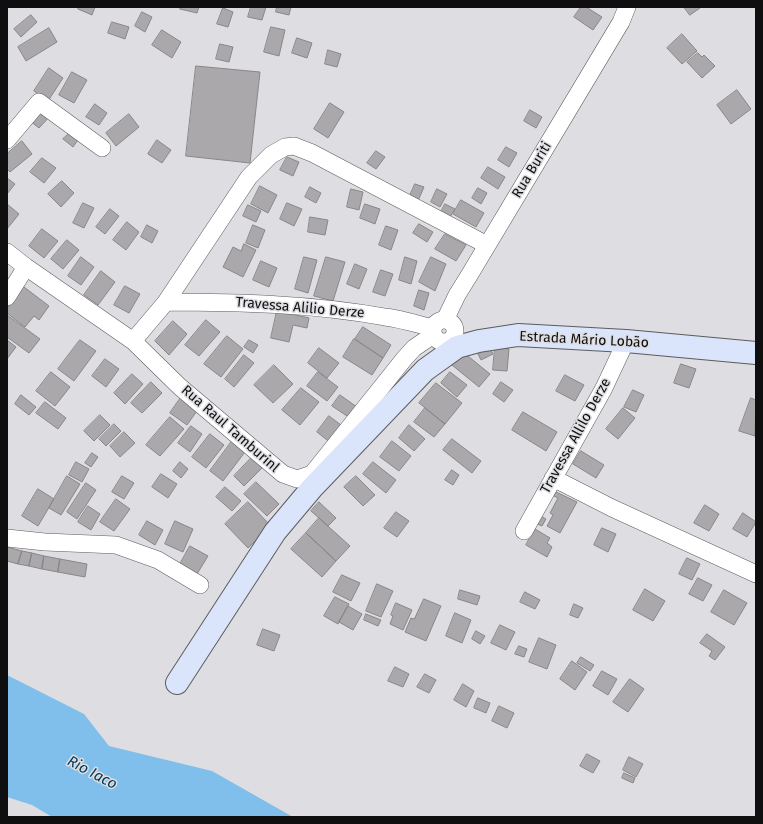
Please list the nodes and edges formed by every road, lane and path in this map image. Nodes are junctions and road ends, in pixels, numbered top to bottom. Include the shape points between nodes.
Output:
1 (624, 14) edge
2 (7, 140) edge
3 (102, 148) dead end
4 (488, 245) junction
5 (7, 252) edge
6 (26, 268) junction
7 (7, 297) edge
8 (166, 302) junction
9 (437, 327) junction
10 (133, 341) junction
11 (626, 341) junction
12 (454, 343) junction
13 (756, 353) edge
14 (553, 478) junction
15 (524, 531) dead end
16 (7, 538) edge
17 (756, 574) edge
18 (200, 585) dead end
19 (177, 683) dead end

1 - 4 street, Rua Buriti
2 - 3 street via 39,102
4 - 8 street via 312,153 294,146 285,147 271,155 249,177
4 - 9 street, Rua Buriti
5 - 6 street, Rua Raul Tamburinl
6 - 7 street
6 - 10 street, Rua Raul Tamburinl
8 - 9 street, Travessa Alilio Derze via 236,302 291,306 361,313
8 - 10 street
9 - 10 street, Rua Raul Tamburinl via 404,359 312,474 297,479 283,474 180,386
9 - 12 street, Travessa Alilio Derze via 436,339
11 - 12 street, Estrada Mário Lobão via 518,335
11 - 13 street, Estrada Mário Lobão
11 - 14 street, Travessa Allilo Derze via 604,388
12 - 19 street, Estrada Mário Lobão via 312,488 275,532
14 - 15 street, Travessa Allilo Derze
14 - 17 street via 644,524
16 - 18 street via 116,545 158,560

